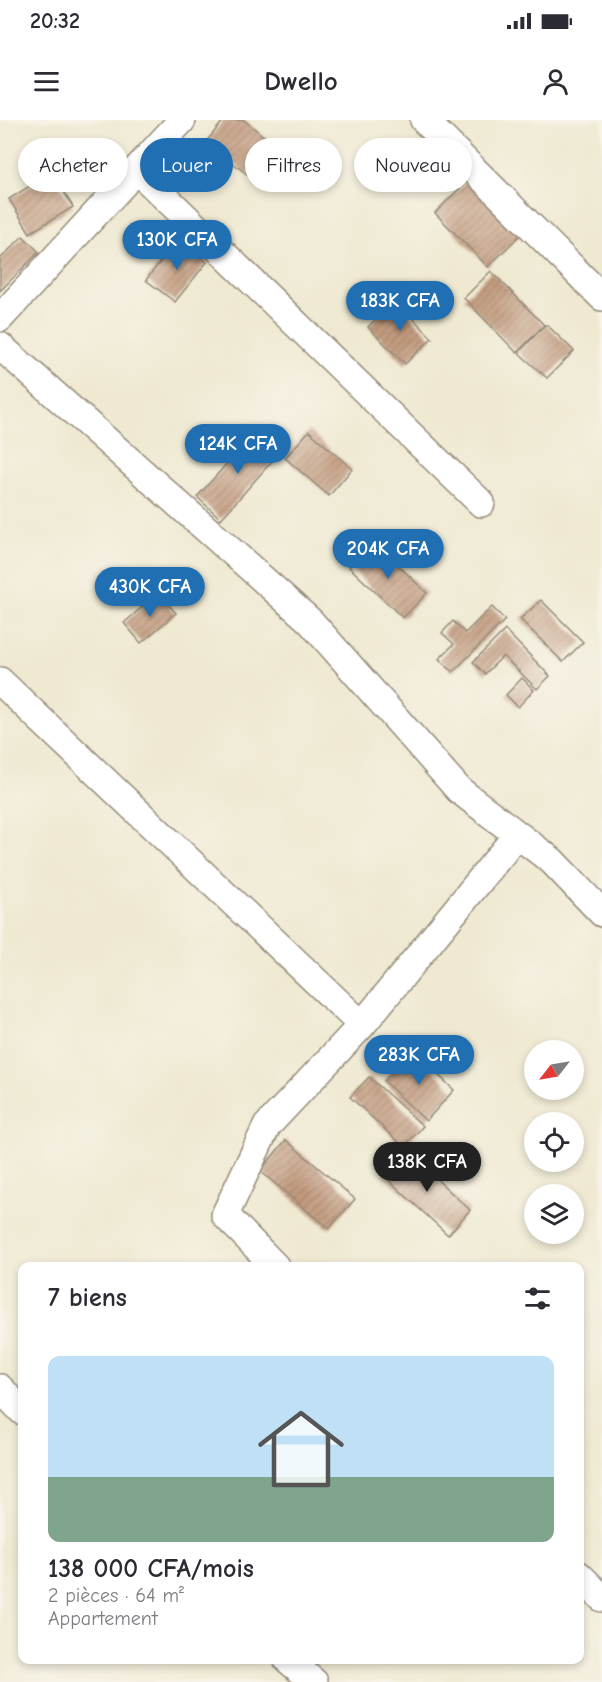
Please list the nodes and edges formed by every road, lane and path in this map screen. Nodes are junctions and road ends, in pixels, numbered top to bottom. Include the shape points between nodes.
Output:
1 (182, 120) edge
2 (424, 120) edge
3 (137, 170) junction
4 (602, 297) edge
5 (0, 318) edge
6 (0, 346) edge
7 (481, 503) dead end
8 (0, 681) edge
9 (517, 835) junction
10 (602, 913) edge
11 (362, 1025) junction
12 (271, 1262) edge
13 (0, 1388) edge
14 (18, 1407) edge
15 (584, 1580) edge
16 (602, 1598) edge
17 (293, 1664) edge
18 (314, 1682) edge

1 - 3 street
2 - 4 street
3 - 5 street
3 - 7 street
6 - 9 street via 310,621 459,790
8 - 11 street
9 - 10 street via 552,861
9 - 11 street
11 - 12 street via 267,1126 225,1215
13 - 14 street
15 - 16 street
17 - 18 street

